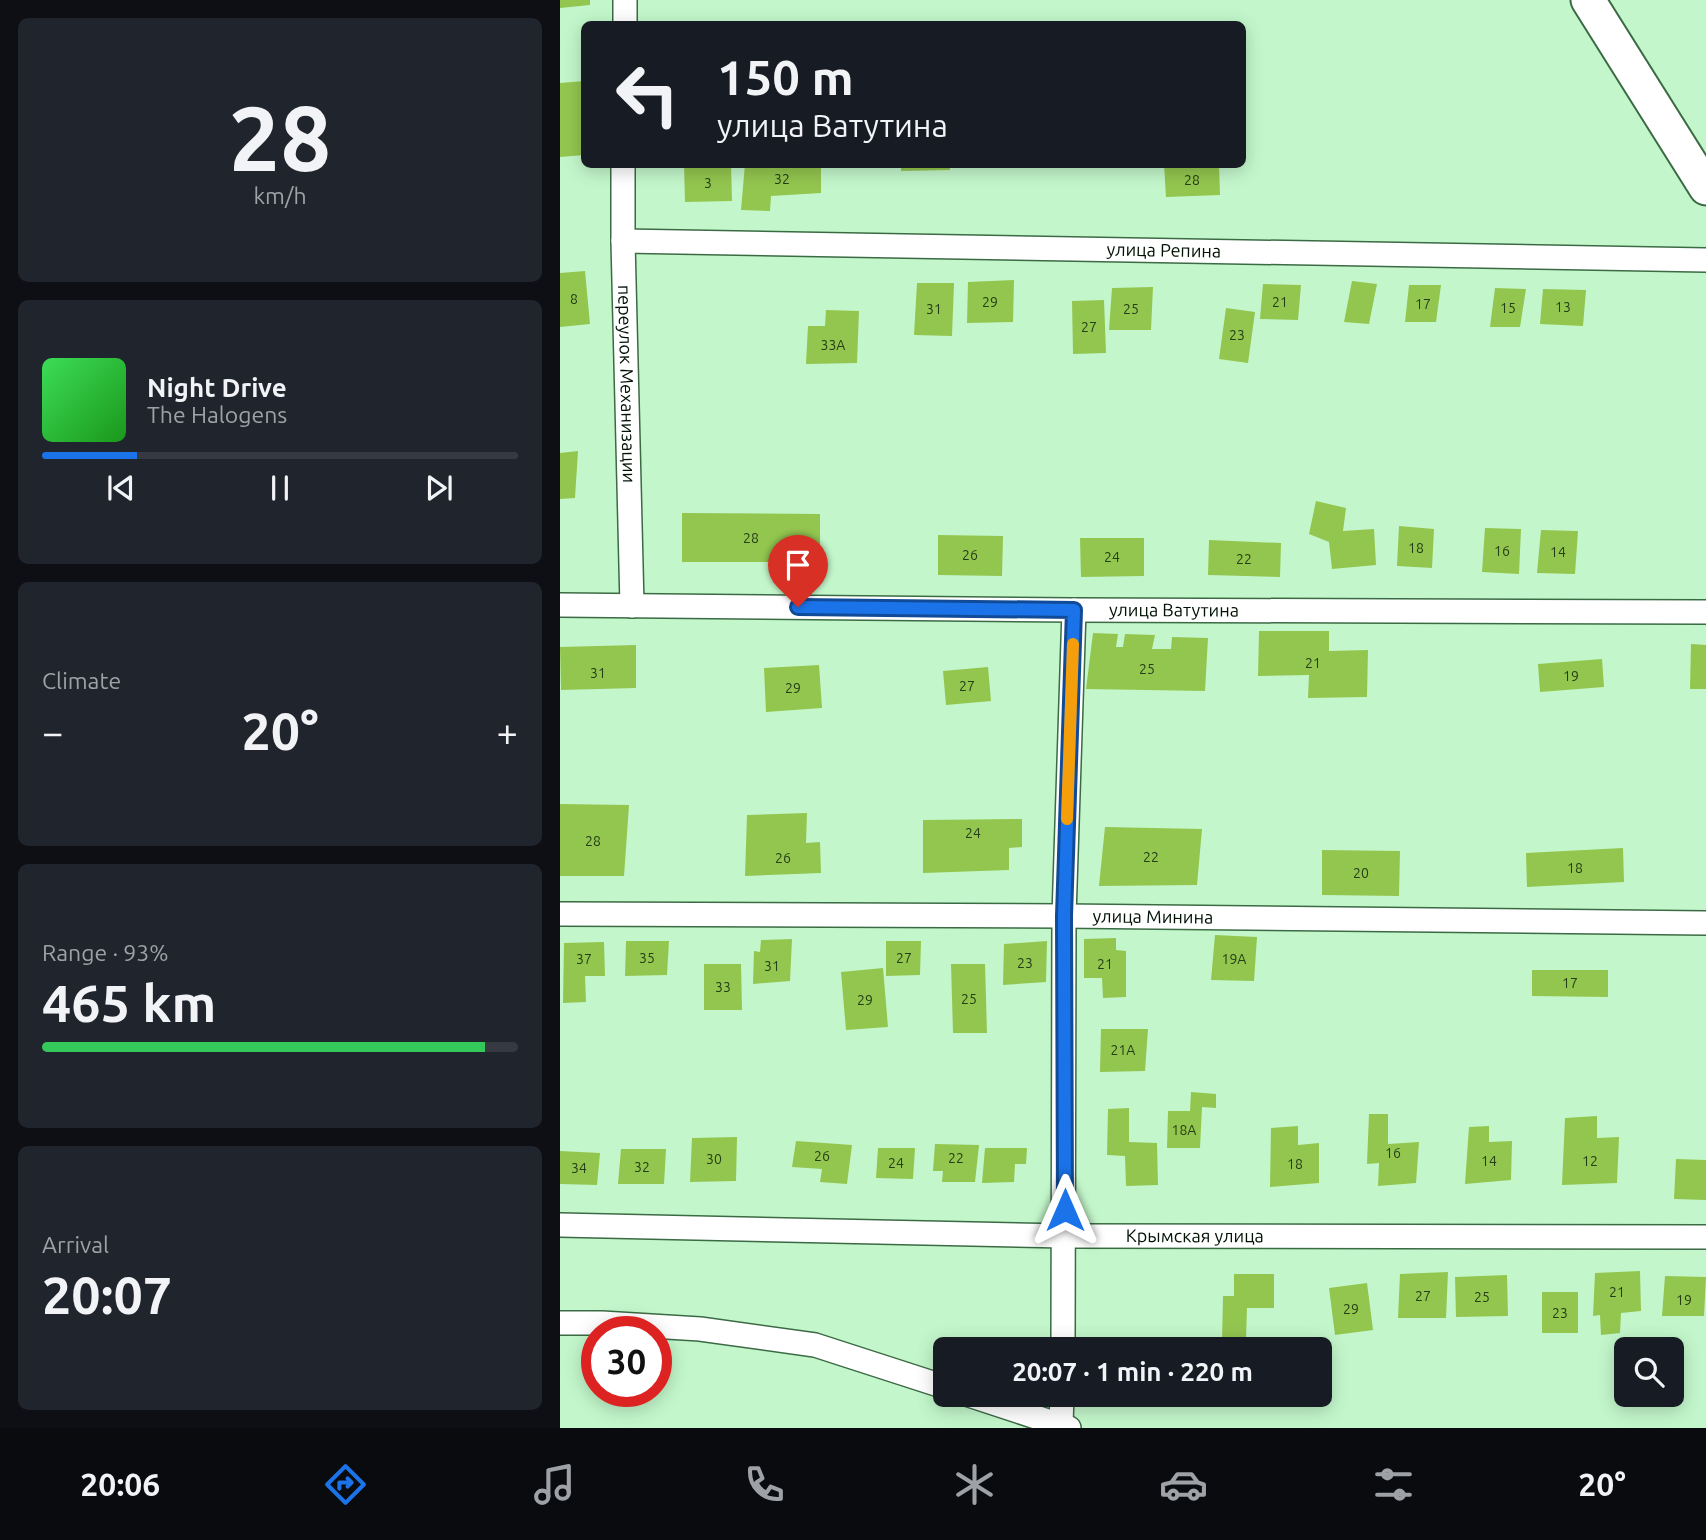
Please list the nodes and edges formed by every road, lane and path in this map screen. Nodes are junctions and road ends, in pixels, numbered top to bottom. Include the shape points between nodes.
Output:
1 (625, 0) edge
2 (1588, 0) edge
3 (625, 21) edge
4 (624, 168) edge
5 (1706, 188) edge
6 (623, 241) junction
7 (1706, 260) edge
8 (560, 605) edge
9 (632, 606) junction
10 (1074, 610) junction
11 (1706, 612) edge
12 (560, 914) edge
13 (1064, 916) junction
14 (1706, 923) edge
15 (560, 1225) edge
16 (1065, 1236) junction
17 (1706, 1237) edge
18 (560, 1323) edge
19 (1063, 1337) edge
20 (933, 1383) edge
21 (1007, 1407) edge
22 (1063, 1407) edge
23 (1065, 1426) edge

1 - 3 street
2 - 5 street
4 - 6 street, переулок Механизации
6 - 7 street, улица Репина
6 - 9 street, переулок Механизации
8 - 9 street, улица Ватутина
9 - 10 street, улица Ватутина
10 - 11 street, улица Ватутина
10 - 13 street
12 - 13 street, улица Минина
13 - 14 street, улица Минина
13 - 16 street
15 - 16 street, Крымская улица
16 - 17 street, Крымская улица
16 - 19 street
18 - 20 street via 700,1329 815,1345
21 - 23 street
22 - 23 street

